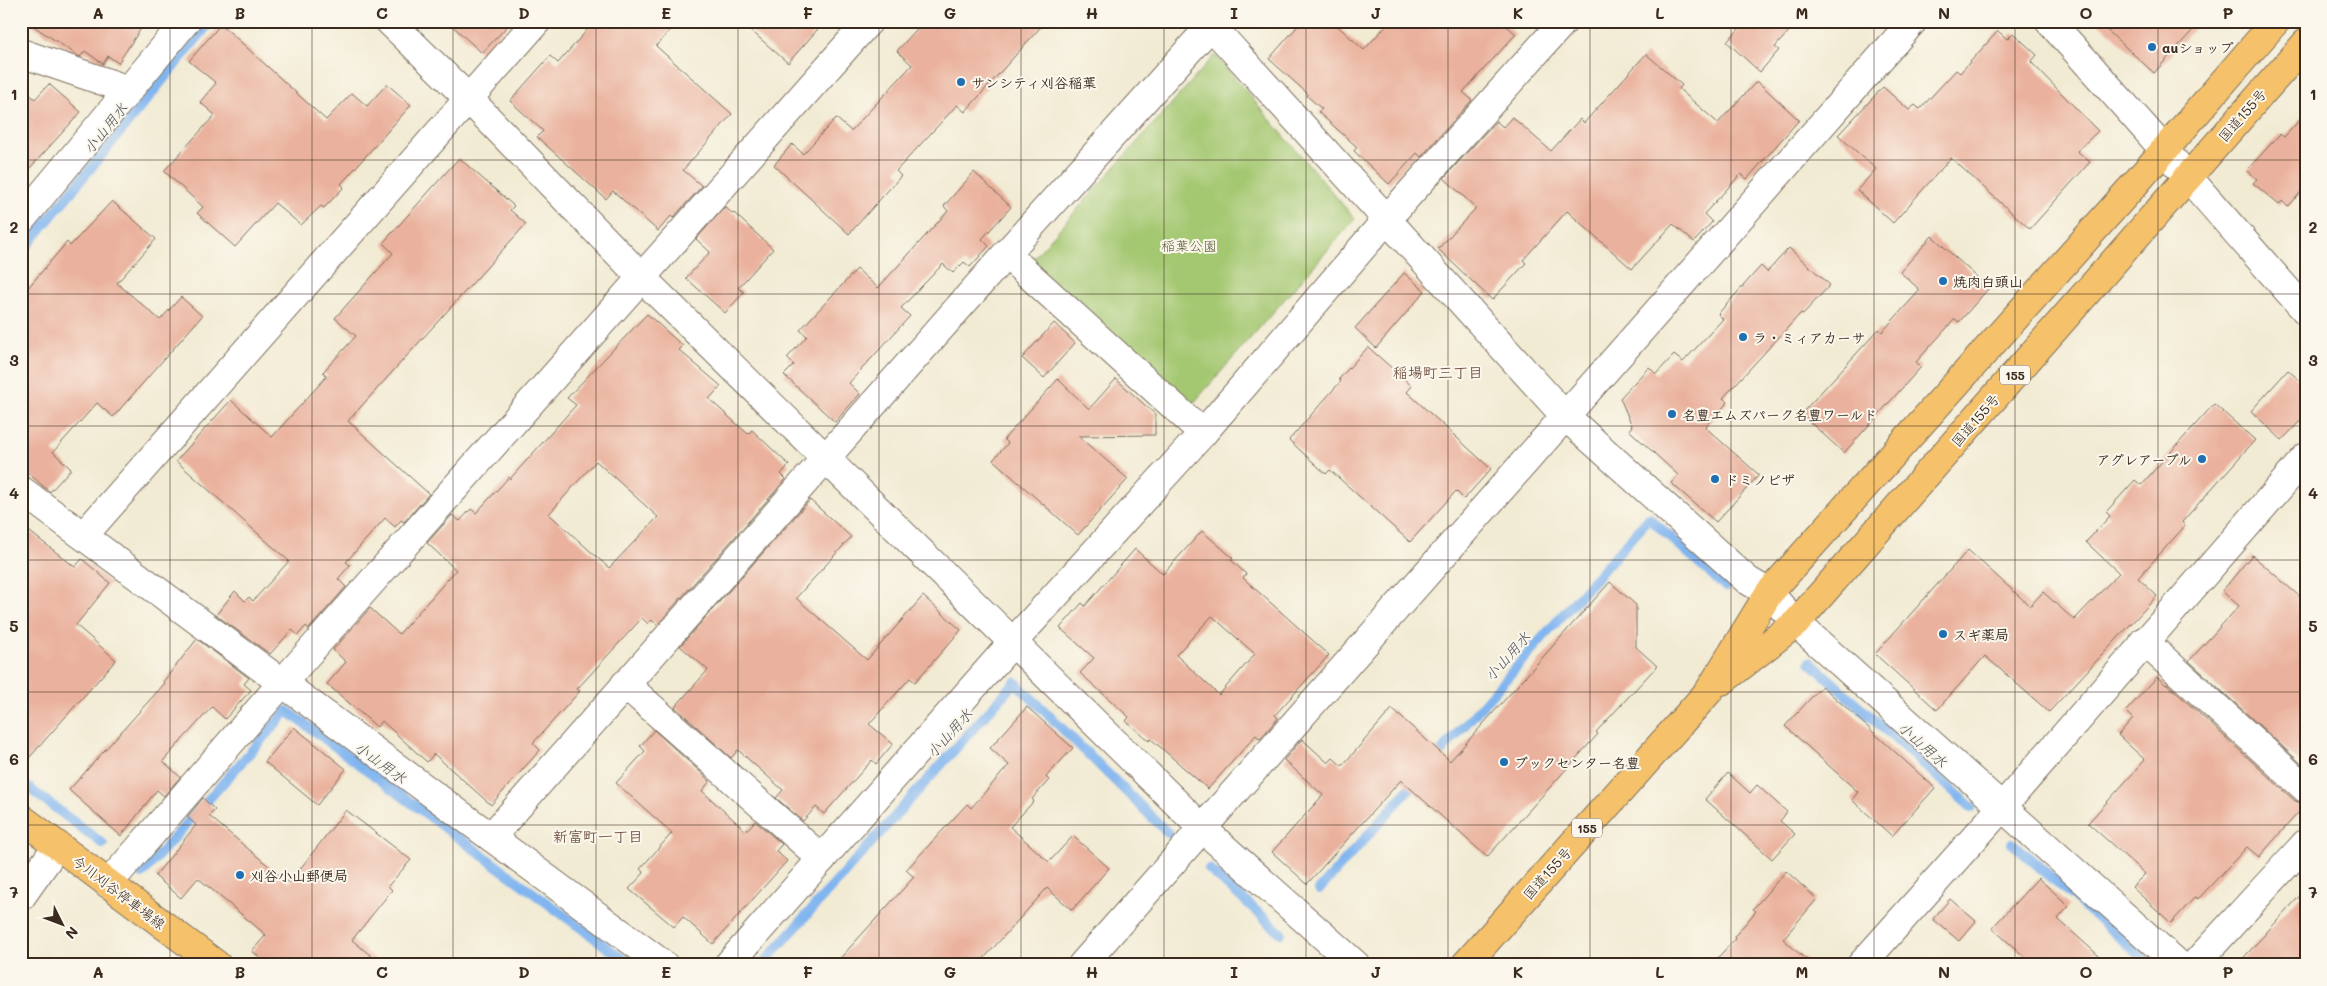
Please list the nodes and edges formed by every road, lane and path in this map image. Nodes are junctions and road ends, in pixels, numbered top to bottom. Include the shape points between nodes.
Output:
1 (186, 21) edge
2 (389, 21) edge
3 (537, 21) edge
4 (869, 21) edge
5 (1564, 21) edge
6 (1913, 21) edge
7 (2048, 21) edge
8 (2276, 21) edge
9 (1211, 23) edge
10 (2306, 43) edge
11 (21, 53) edge
12 (130, 90) junction
13 (468, 98) junction
14 (2164, 148) junction
15 (2188, 177) junction
16 (21, 220) edge
17 (1386, 220) junction
18 (1006, 254) junction
19 (642, 278) junction
20 (2306, 311) edge
21 (1565, 416) junction
22 (1203, 433) junction
23 (2306, 456) edge
24 (826, 457) junction
25 (21, 490) edge
26 (84, 535) junction
27 (1769, 593) junction
28 (1796, 623) junction
29 (2144, 641) junction
30 (1013, 642) junction
31 (282, 683) junction
32 (625, 684) junction
33 (1709, 691) junction
34 (2306, 789) edge
35 (2003, 806) junction
36 (21, 818) edge
37 (1203, 829) junction
38 (491, 837) junction
39 (2306, 843) edge
40 (57, 846) junction
41 (822, 859) junction
42 (108, 884) junction
43 (21, 897) edge
44 (217, 965) edge
45 (664, 965) edge
46 (728, 965) edge
47 (1082, 965) edge
48 (1356, 965) edge
49 (1465, 965) edge
50 (1861, 965) edge
51 (2179, 965) edge
52 (2194, 965) edge

1 - 12 street
2 - 13 street
3 - 13 street
4 - 19 street
5 - 17 street
6 - 21 street
7 - 14 street
8 - 14 main road, 国道155号 / 155
9 - 17 street
9 - 18 street
10 - 15 main road, 国道155号 / 155
11 - 12 street
12 - 16 street
13 - 19 street
13 - 26 street
14 - 15 street
14 - 27 main road, 国道155号 / 155
15 - 20 street
15 - 28 main road, 国道155号 / 155
17 - 21 street
17 - 22 street
18 - 22 street
18 - 24 street
19 - 24 street
19 - 31 street
21 - 27 street via 1747,580
21 - 37 street
22 - 30 street
23 - 29 street
24 - 30 street
24 - 32 street
25 - 26 street
26 - 31 street
27 - 28 street
27 - 33 main road, 国道155号 / 155
28 - 33 main road, 国道155号 / 155
28 - 35 street
29 - 34 street
29 - 35 street
30 - 37 street
30 - 41 street
31 - 38 street
31 - 42 street
32 - 38 street
32 - 41 street
33 - 49 main road, 国道155号 / 155
35 - 50 street
35 - 51 street
36 - 40 main road, 今川刈谷停車場線
37 - 47 street
37 - 48 street
38 - 45 street
39 - 52 street
40 - 42 main road, 今川刈谷停車場線
40 - 43 street
41 - 46 street
42 - 44 main road, 今川刈谷停車場線

